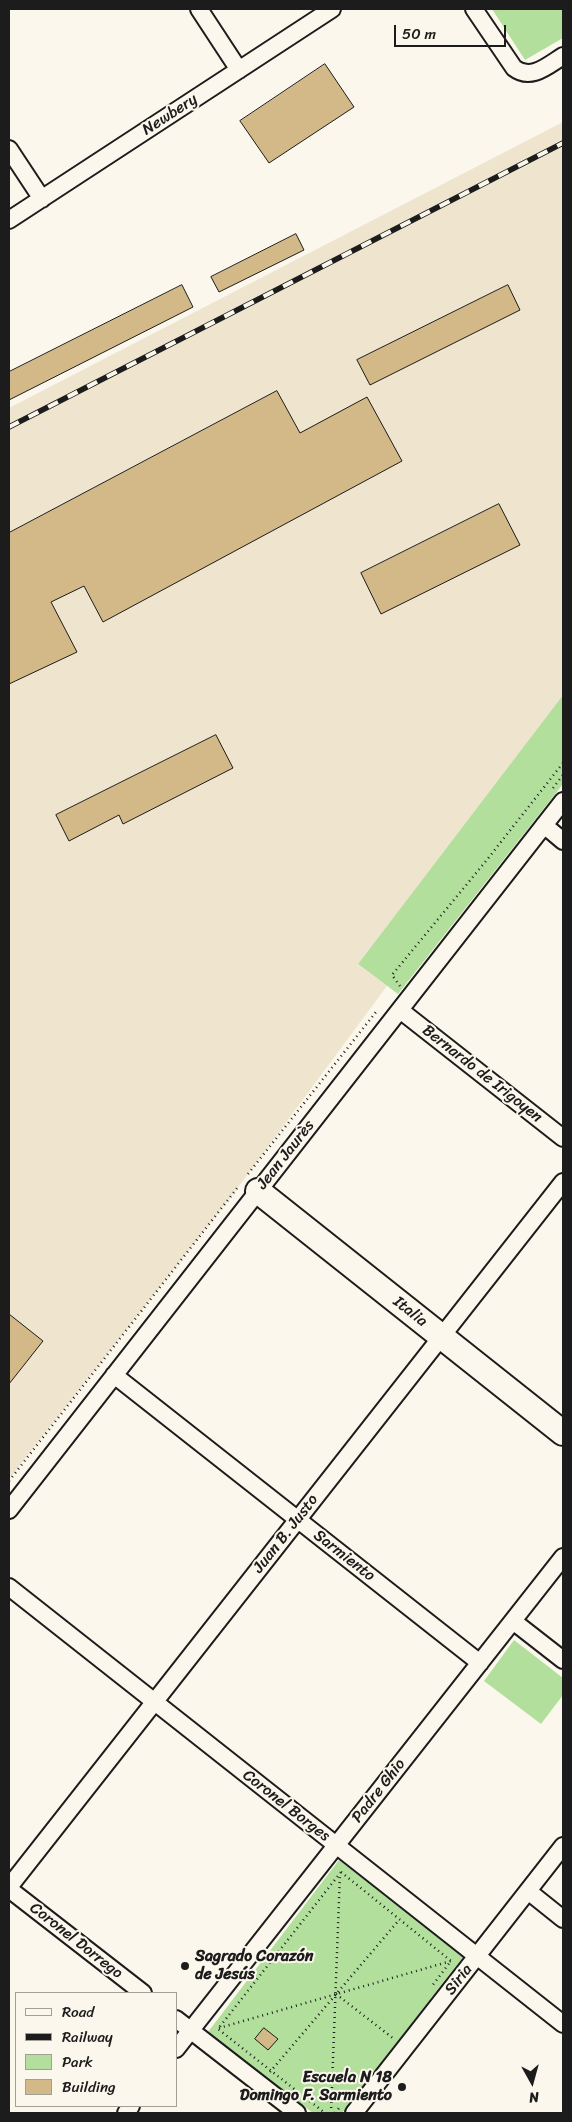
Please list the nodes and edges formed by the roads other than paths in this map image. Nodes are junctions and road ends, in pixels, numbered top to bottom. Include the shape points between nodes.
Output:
1 (199, 9) edge
2 (332, 9) edge
3 (474, 9) edge
4 (563, 56) edge
5 (239, 70) junction
6 (9, 149) edge
7 (42, 199) junction
8 (9, 220) edge
9 (557, 796) edge
10 (544, 826) junction
11 (563, 841) edge
12 (404, 1004) junction
13 (563, 1138) edge
14 (563, 1182) edge
15 (249, 1183) junction
16 (442, 1337) junction
17 (114, 1375) junction
18 (563, 1433) edge
19 (9, 1510) edge
20 (298, 1520) junction
21 (563, 1558) edge
22 (9, 1588) edge
23 (514, 1621) junction
24 (563, 1660) edge
25 (480, 1663) junction
26 (154, 1702) junction
27 (336, 1846) junction
28 (563, 1846) edge
29 (9, 1888) edge
30 (528, 1891) junction
31 (563, 1919) edge
32 (477, 1956) junction
33 (142, 1992) edge
34 (178, 2021) edge
35 (563, 2024) edge
36 (191, 2031) junction
37 (178, 2047) edge
38 (297, 2113) edge
39 (354, 2113) edge

1 - 5 street
2 - 5 street, Newbery
3 - 4 street via 514,68 522,74 532,74
5 - 7 street, Newbery
6 - 7 street
7 - 8 street, Newbery
9 - 10 street, Jean Jaurès
10 - 11 street
10 - 12 street, Jean Jaurès
12 - 13 street, Bernardo de Irigoyen
12 - 15 street, Jean Jaurès
14 - 16 street, Juan B. Justo
15 - 16 street, Italia
15 - 17 street, Jean Jaurès
16 - 18 street, Italia
16 - 20 street, Juan B. Justo
17 - 19 street, Jean Jaurès
17 - 20 street, Sarmiento
20 - 25 street, Sarmiento
20 - 26 street, Juan B. Justo
21 - 23 street, Padre Ghio
22 - 26 street, Coronel Borges
23 - 24 street
23 - 25 street, Padre Ghio
25 - 27 street, Padre Ghio
26 - 27 street, Coronel Borges
26 - 29 street, Juan B. Justo
27 - 32 street, Coronel Borges
27 - 36 street, Padre Ghio
28 - 30 street, Siria
29 - 33 street, Coronel Dorrego
30 - 31 street
30 - 32 street, Siria
32 - 35 street, Coronel Borges
32 - 39 street, Siria
34 - 36 street
36 - 37 street, Padre Ghio
36 - 38 street

